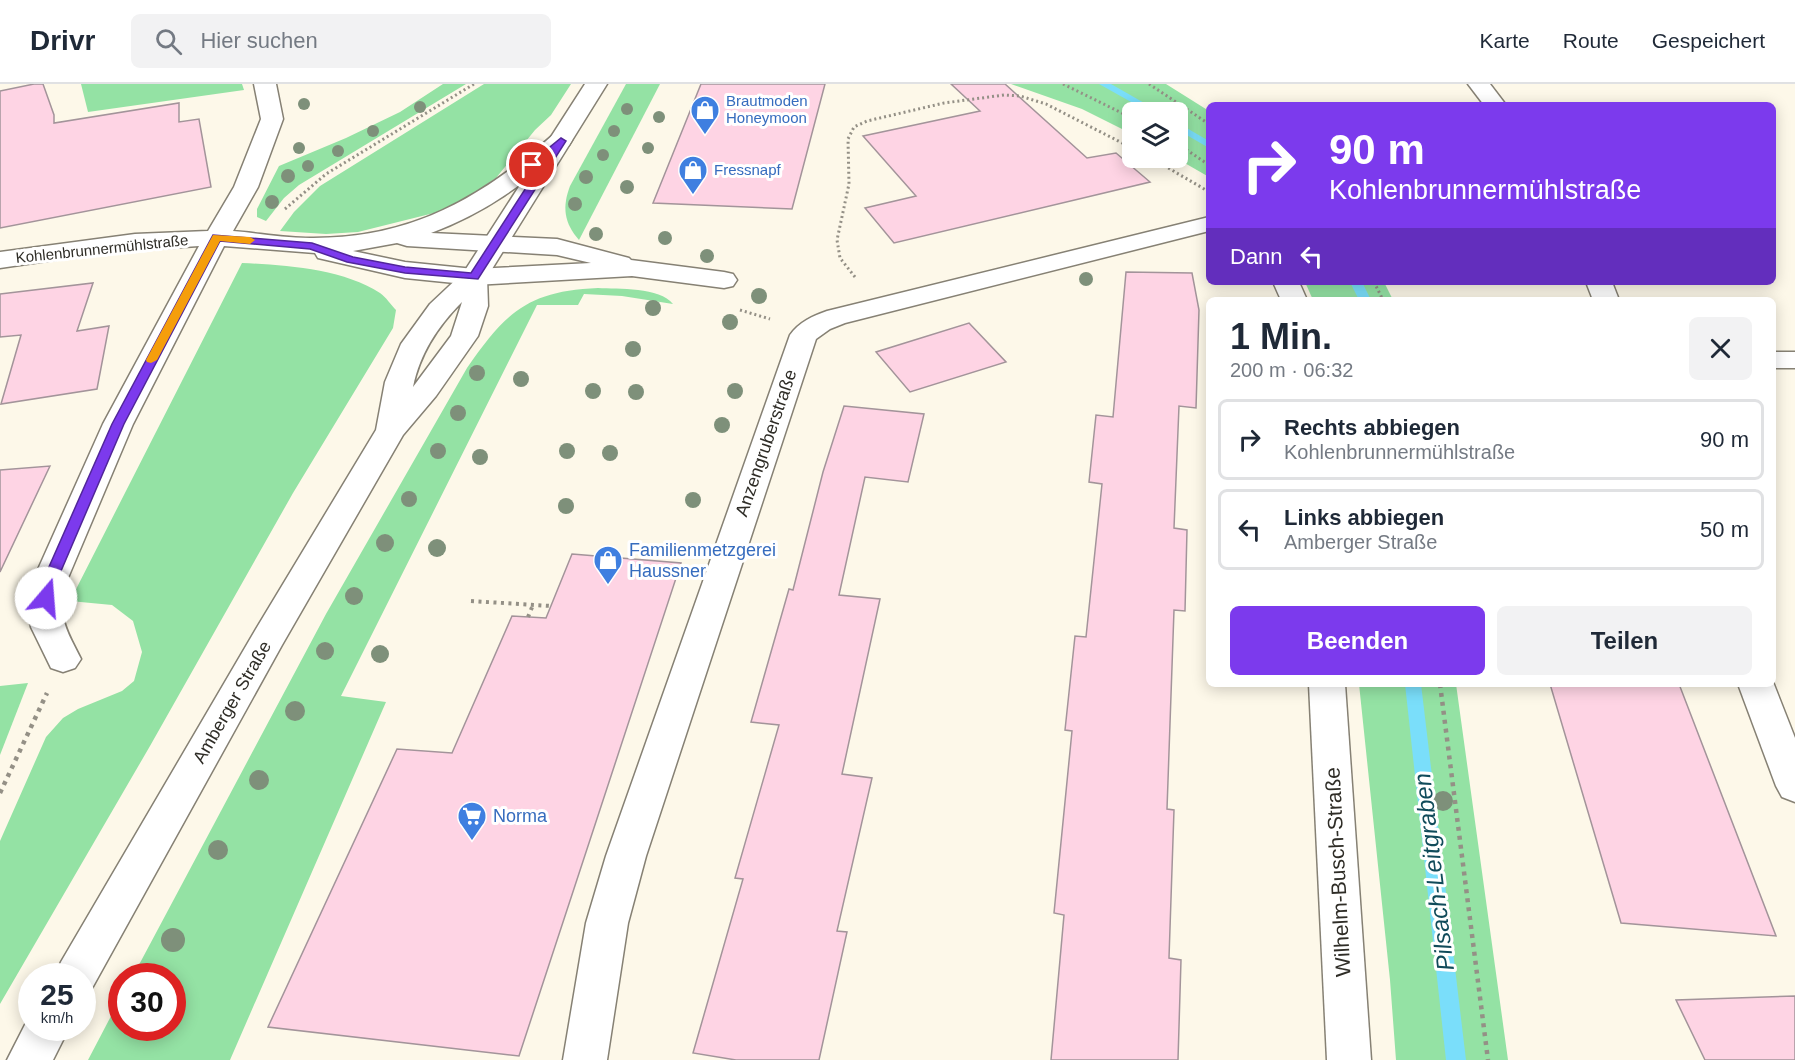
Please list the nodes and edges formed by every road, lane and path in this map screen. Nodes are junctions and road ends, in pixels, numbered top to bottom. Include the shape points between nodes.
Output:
1 (265, 84) edge
2 (474, 84) edge
3 (596, 84) edge
4 (1063, 84) edge
5 (1149, 84) edge
6 (1479, 84) edge
7 (1493, 102) edge
8 (1122, 113) edge
9 (1206, 122) edge
10 (561, 141) junction
11 (1122, 143) edge
12 (1188, 151) edge
13 (1206, 163) edge
14 (1168, 168) edge
15 (1206, 190) edge
16 (1206, 225) edge
17 (217, 238) junction
18 (381, 238) junction
19 (261, 241) junction
20 (496, 243) junction
21 (312, 246) junction
22 (0, 260) edge
23 (632, 268) junction
24 (474, 277) junction
25 (724, 280) dead end
26 (877, 307) junction
27 (1776, 360) edge
28 (1795, 360) edge
29 (391, 430) junction
30 (471, 602) dead end
31 (533, 605) junction
32 (551, 606) dead end
33 (528, 617) dead end
34 (63, 659) joint
35 (1327, 687) edge
36 (1440, 687) edge
37 (1757, 687) edge
38 (1795, 786) edge
39 (0, 792) edge
40 (83, 963) edge
41 (40, 1041) edge
42 (29, 1060) edge
43 (585, 1060) edge
44 (1349, 1060) edge
45 (1488, 1060) edge

1 - 17 street via 272,119 266,141
2 - 19 path via 326,174 278,217
3 - 10 street, Amberger Straße
4 - 8 path
5 - 9 path
6 - 7 street
10 - 18 street, Kohlenbrunnermühlstraße via 482,201 427,226
10 - 20 street, Amberger Straße
11 - 26 path via 1052,108 1021,96 996,94 854,127 848,139 849,184 837,240 840,258
12 - 13 path
14 - 15 path
16 - 26 street, Anzengruberstraße
17 - 19 street, Kohlenbrunnermühlstraße
17 - 22 street, Kohlenbrunnermühlstraße via 73,249
17 - 34 street via 118,424 48,585 44,610
18 - 20 street, Kohlenbrunnermühlstraße
18 - 21 street, Kohlenbrunnermühlstraße
19 - 21 street, Kohlenbrunnermühlstraße
20 - 23 street, Kohlenbrunnermühlstraße via 576,250
20 - 24 street, Amberger Straße
21 - 24 street, Kohlenbrunnermühlstraße via 351,260
23 - 24 street, Kohlenbrunnermühlstraße
23 - 25 street, Kohlenbrunnermühlstraße
24 - 29 street, Amberger Straße via 475,306 464,336 426,390
24 - 29 street, Amberger Straße via 449,297 426,324 400,378
26 - 43 street, Anzengruberstraße via 820,323 804,335 796,354 623,867 607,922
27 - 28 street
29 - 40 street, Amberger Straße
30 - 31 path
31 - 32 path
31 - 33 path
34 - 39 path
35 - 44 street, Wilhelm-Busch-Straße
36 - 45 path
37 - 38 street
41 - 42 street

